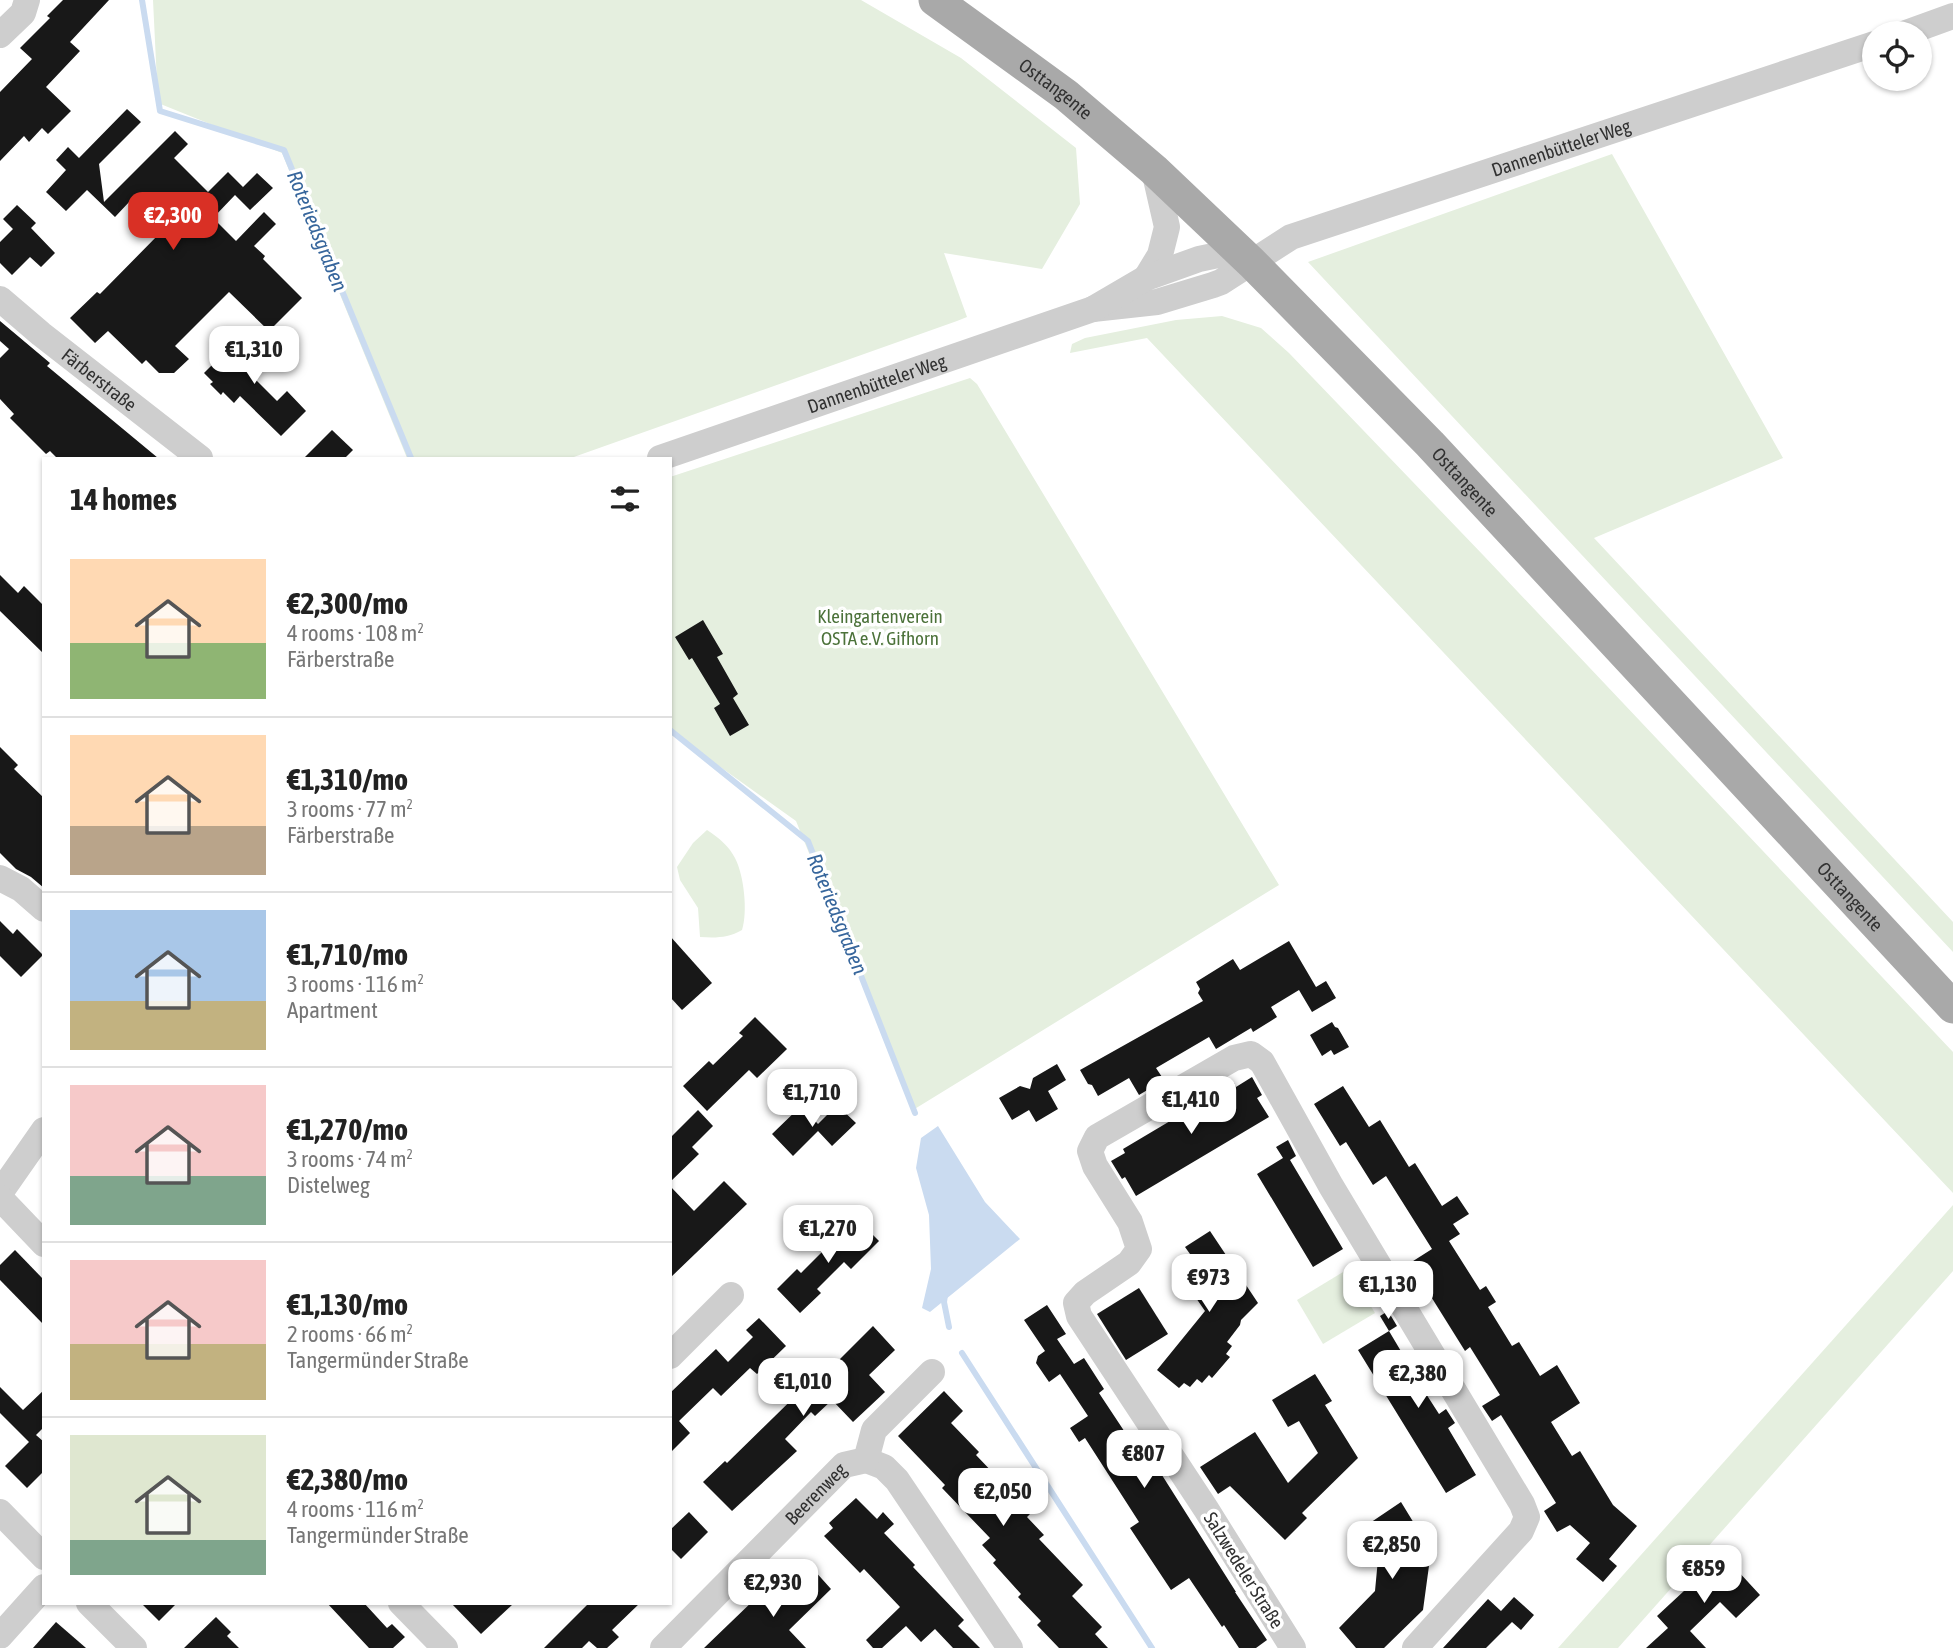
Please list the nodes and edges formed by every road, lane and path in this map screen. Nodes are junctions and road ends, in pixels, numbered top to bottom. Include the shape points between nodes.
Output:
1 (27, 0) edge
2 (934, 0) edge
3 (1953, 16) edge
4 (1932, 24) edge
5 (0, 35) edge
6 (1862, 48) edge
7 (1154, 170) junction
8 (1252, 263) junction
9 (1146, 278) junction
10 (0, 299) edge
11 (1093, 309) junction
12 (199, 457) edge
13 (663, 457) edge
14 (0, 878) edge
15 (42, 907) edge
16 (1953, 1007) edge
17 (42, 1133) edge
18 (1, 1192) edge
19 (42, 1242) edge
20 (731, 1295) dead end
21 (672, 1354) edge
22 (932, 1372) dead end
23 (866, 1460) junction
24 (0, 1512) edge
25 (42, 1555) edge
26 (42, 1589) edge
27 (91, 1605) edge
28 (412, 1607) edge
29 (0, 1636) edge
30 (134, 1648) edge
31 (445, 1648) edge
32 (663, 1648) edge
33 (1010, 1648) edge
34 (1293, 1648) edge
35 (1415, 1648) edge

1 - 5 street via 23,13
2 - 7 main road, Osttangente via 1066,95
3 - 4 street
6 - 8 street, Dannenbütteler Weg via 1291,237
7 - 8 main road, Osttangente
7 - 9 street via 1167,227 1160,255
8 - 9 street, Dannenbütteler Weg via 1218,255
8 - 11 street, Dannenbütteler Weg via 1221,282 1157,302
8 - 16 main road, Osttangente via 1430,444
9 - 11 street, Dannenbütteler Weg
10 - 12 street, Färberstraße
11 - 13 street, Dannenbütteler Weg
14 - 15 street via 21,888
17 - 18 street
18 - 19 street
20 - 21 street
22 - 23 street, Beerenweg via 874,1430
23 - 32 street, Beerenweg via 845,1465
23 - 33 street via 884,1467 897,1480
24 - 25 street
26 - 29 street
27 - 30 street
28 - 31 street
34 - 35 street, Salzwedeler Straße via 1079,1316 1076,1303 1129,1263 1139,1250 1130,1222 1095,1166 1090,1152 1097,1137 1234,1058 1251,1054 1262,1062 1527,1517 1521,1531

